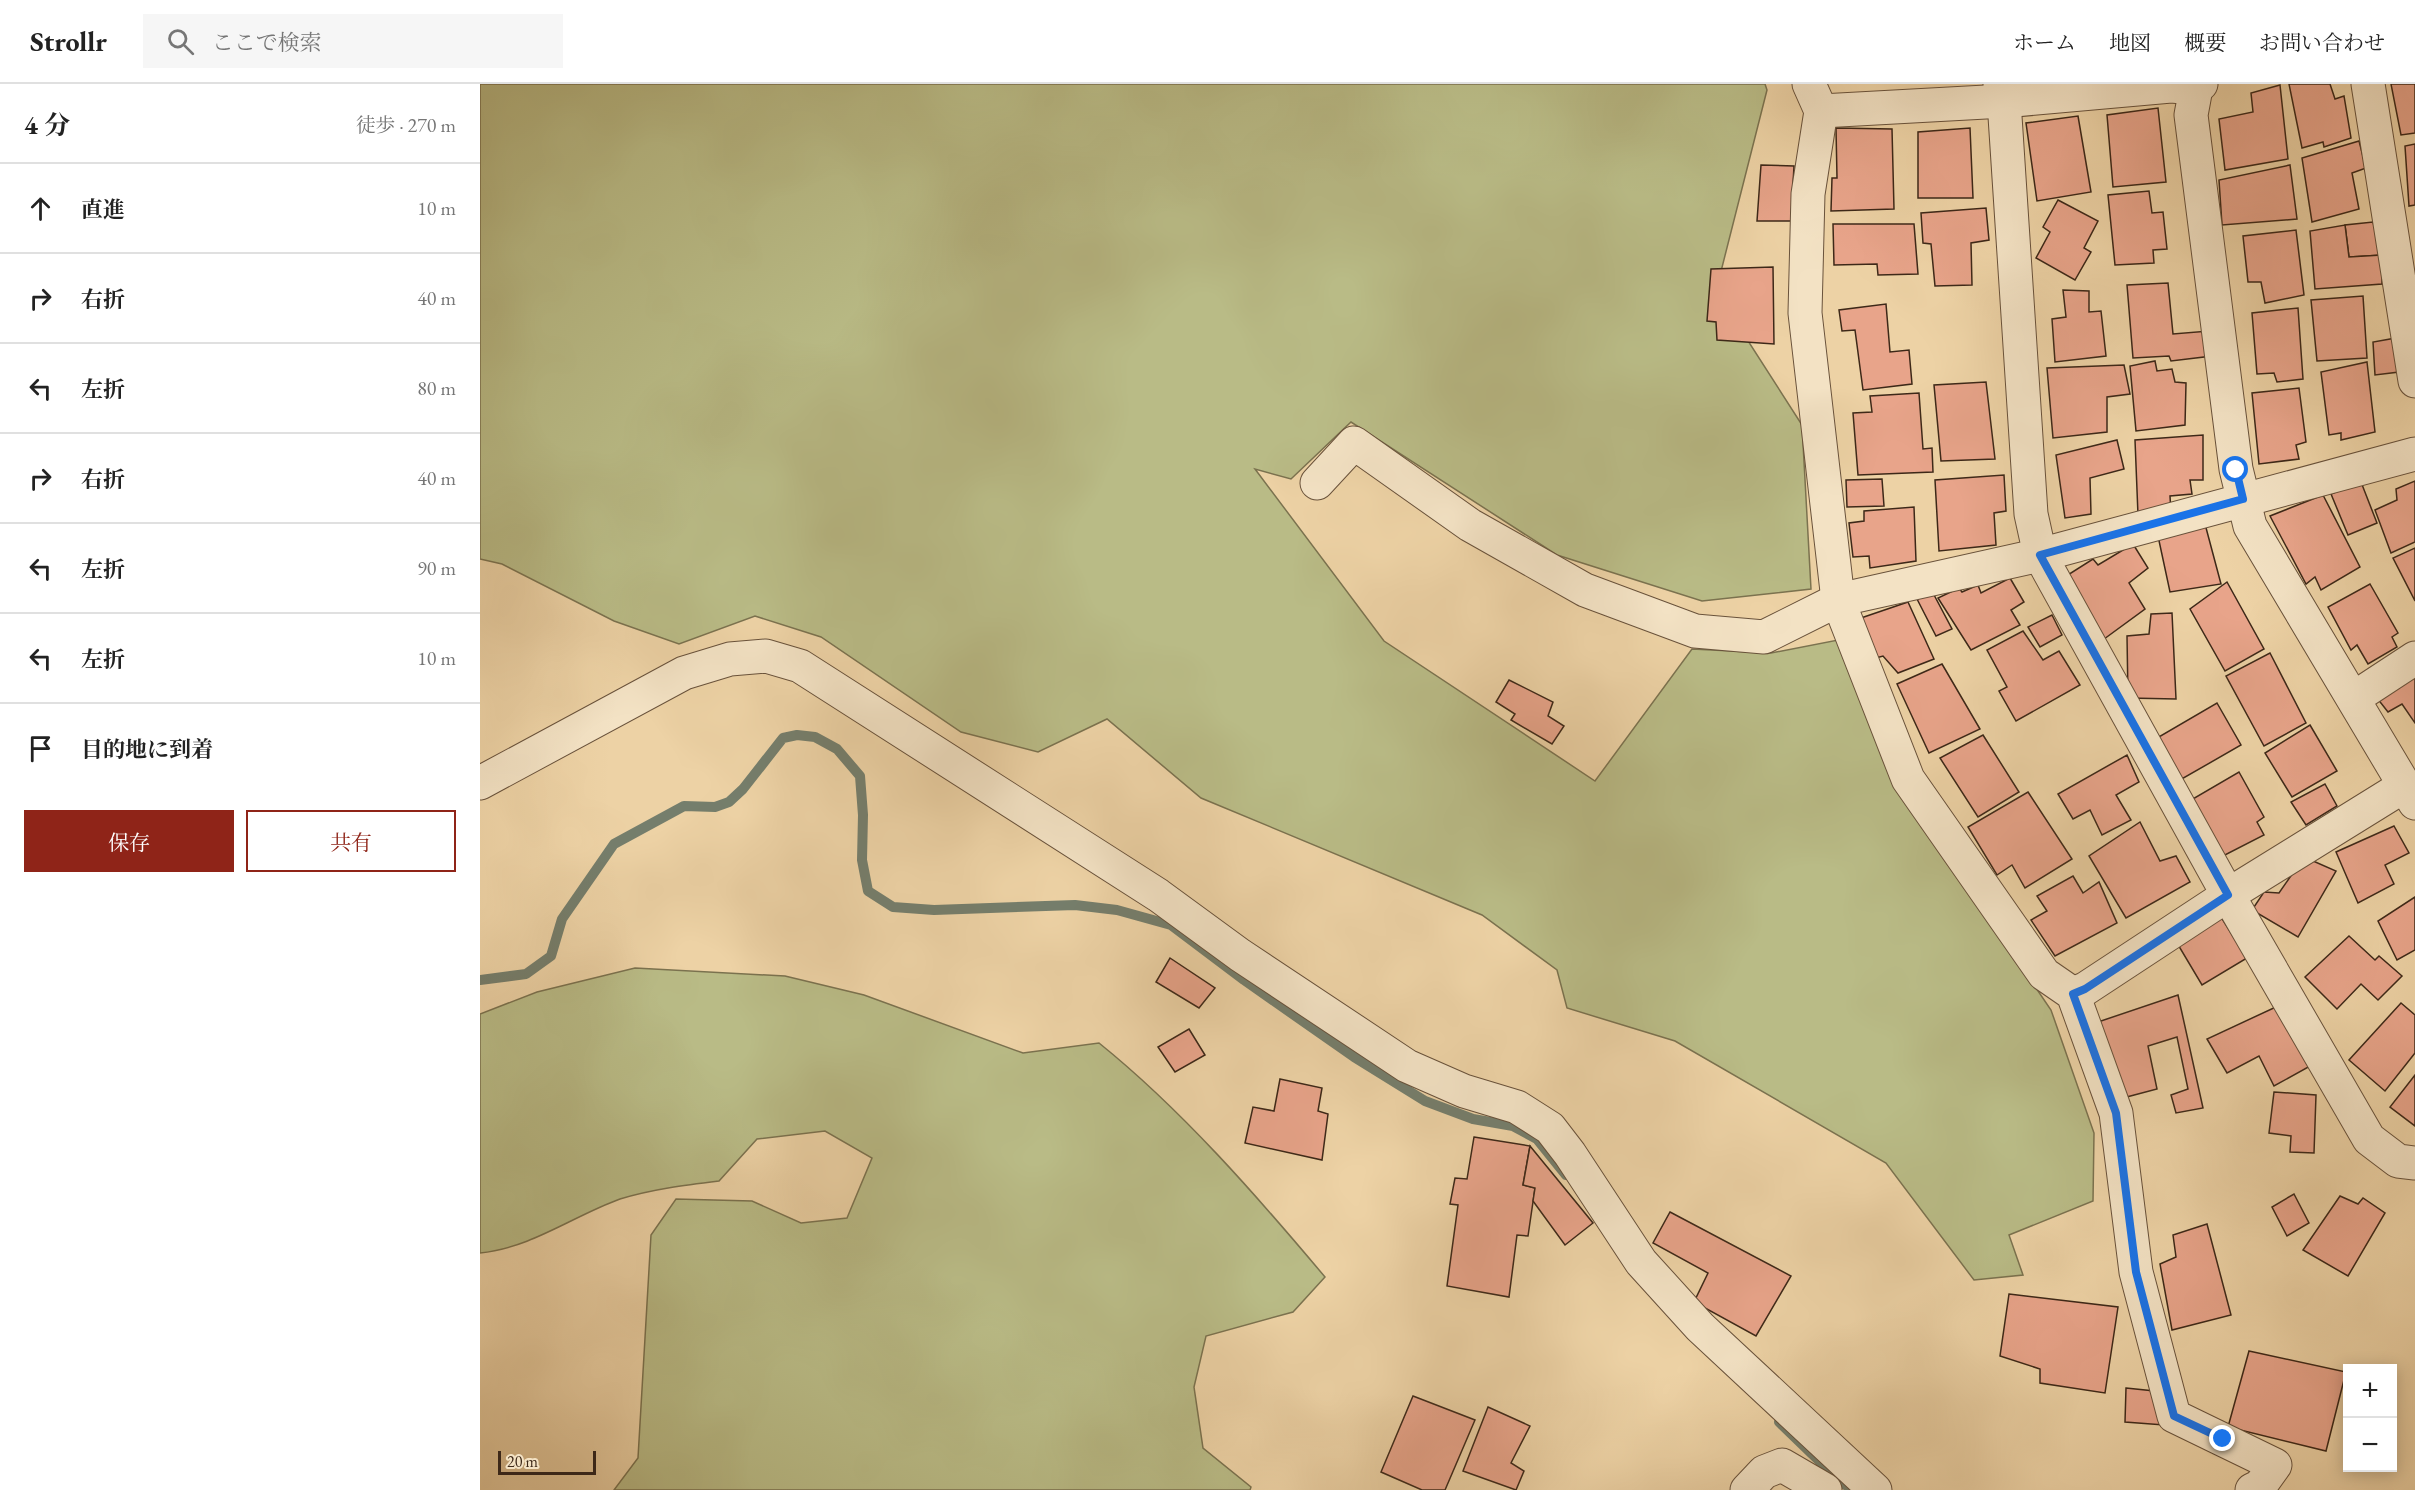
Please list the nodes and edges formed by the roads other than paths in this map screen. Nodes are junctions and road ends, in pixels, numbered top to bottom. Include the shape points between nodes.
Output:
1 (2368, 84) edge
2 (2199, 86) edge
3 (2002, 92) edge
4 (1815, 98) edge
5 (2415, 381) edge
6 (2415, 454) edge
7 (1317, 483) dead end
8 (2243, 499) junction
9 (2040, 555) junction
10 (1838, 600) junction
11 (2415, 658) edge
12 (2354, 698) junction
13 (480, 783) edge
14 (2410, 795) edge
15 (2228, 895) junction
16 (2073, 994) junction
17 (2415, 1163) edge
18 (1747, 1490) edge
19 (1825, 1490) edge
20 (1875, 1490) edge
21 (2252, 1490) edge

1 - 5 street
2 - 3 street
2 - 8 street via 2191,115 2236,470
3 - 4 street
3 - 9 street via 2031,514
4 - 10 street via 1805,314
6 - 8 street
7 - 10 street via 1354,443 1470,525 1585,590 1695,631 1764,637
8 - 9 street
8 - 12 street via 2250,526
9 - 10 street
9 - 15 street
10 - 16 street via 1908,779 2044,974
11 - 12 street
12 - 14 street
13 - 20 street via 684,673 730,659 766,656 800,666 1158,895 1266,973 1407,1066 1517,1107 1550,1128 1641,1262 1700,1327
14 - 15 street
15 - 16 street
15 - 17 street via 2369,1139 2398,1161
16 - 21 street via 2116,1113 2136,1272 2174,1416 2275,1465 2260,1486
18 - 19 street via 1764,1472 1782,1465

